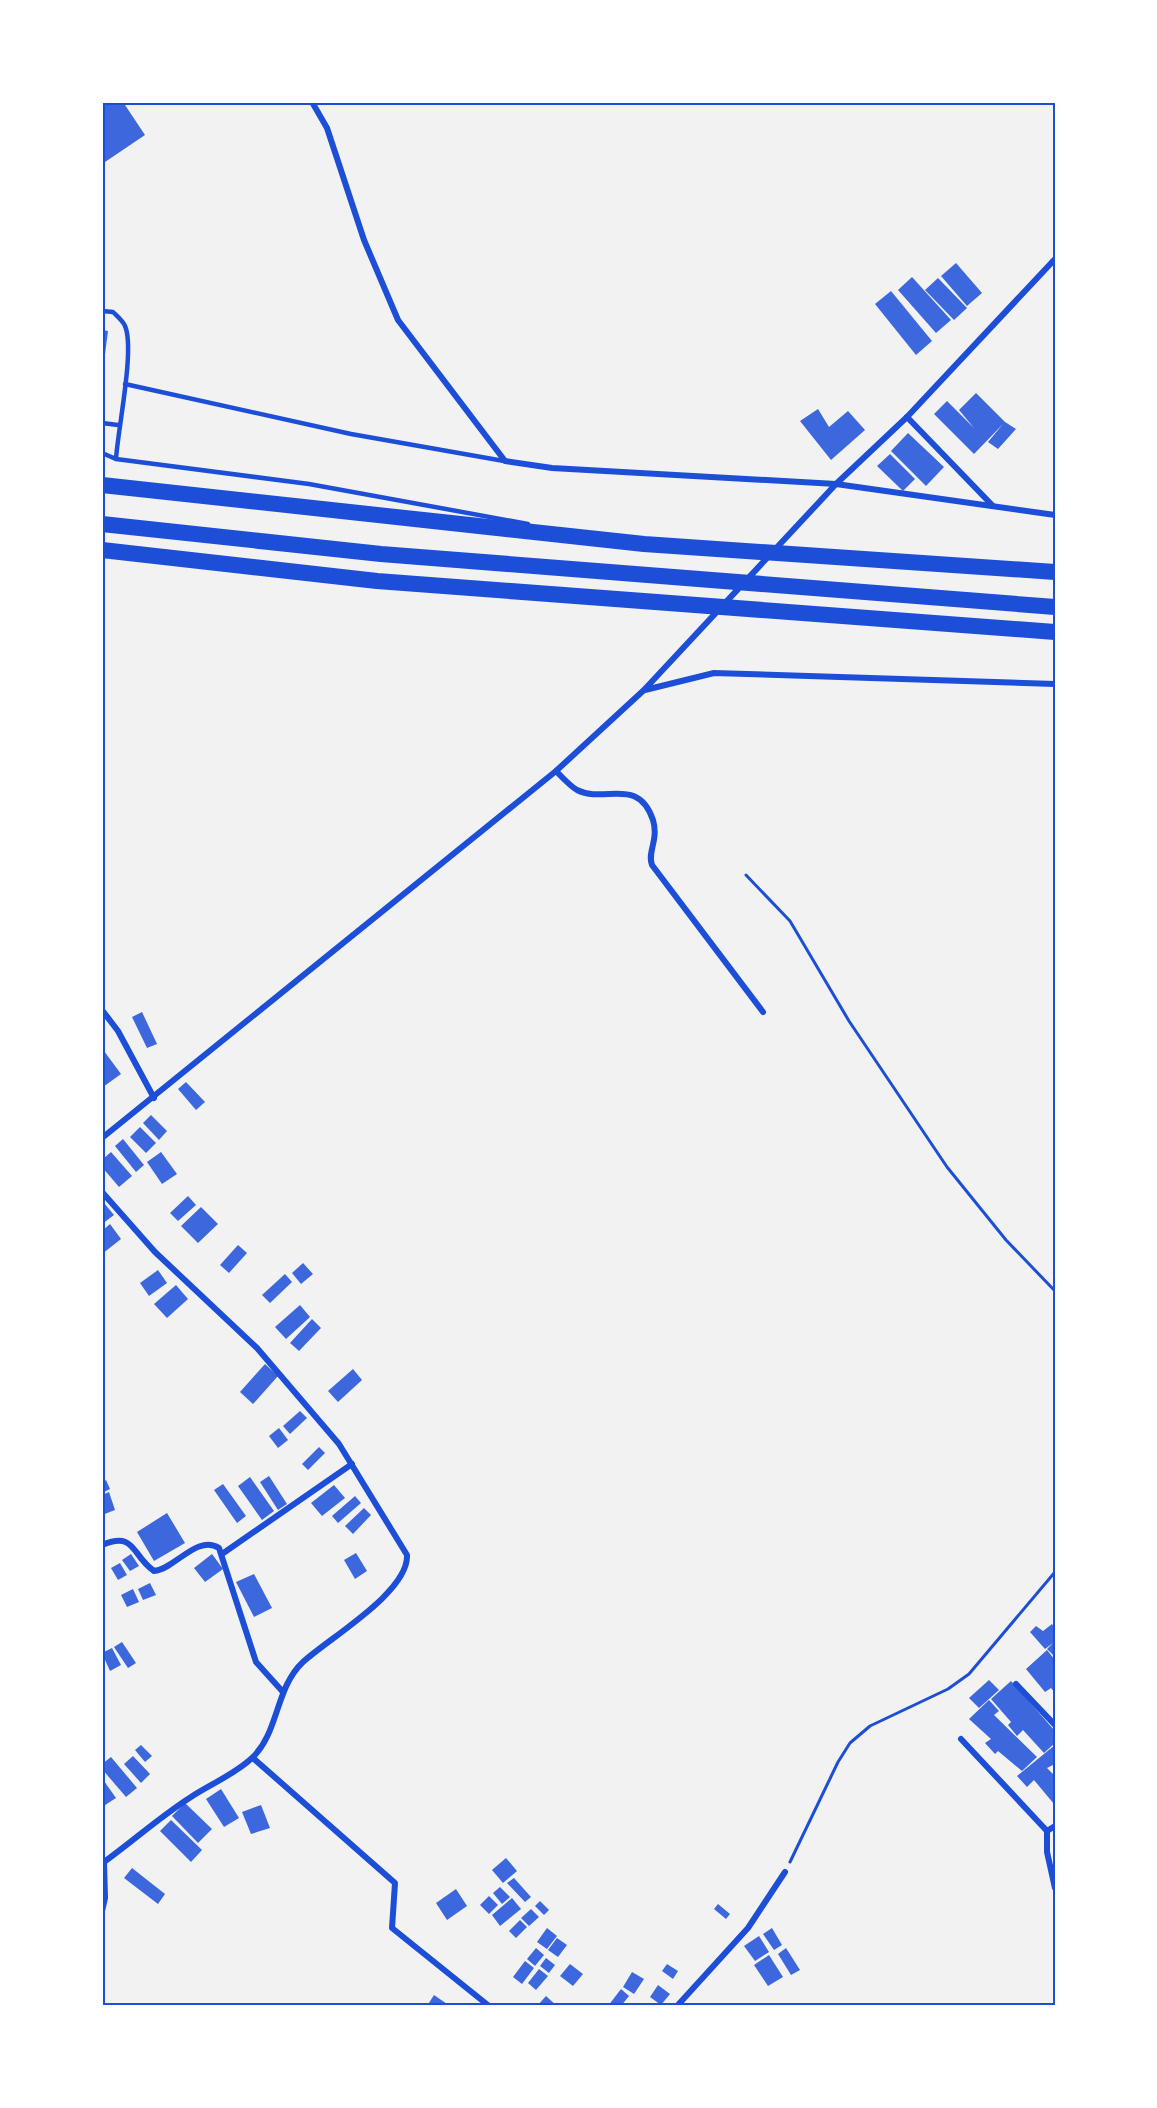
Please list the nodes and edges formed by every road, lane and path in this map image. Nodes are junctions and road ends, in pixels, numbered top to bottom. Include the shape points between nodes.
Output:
1 (312, 102) edge
2 (1055, 260) edge
3 (102, 310) edge
4 (125, 384) junction
5 (907, 417) junction
6 (102, 423) edge
7 (118, 425) junction
8 (102, 453) edge
9 (116, 459) junction
10 (505, 461) junction
11 (836, 484) junction
12 (102, 486) edge
13 (993, 506) junction
14 (1055, 515) edge
15 (102, 524) edge
16 (644, 544) junction
17 (102, 550) edge
18 (1055, 572) edge
19 (1055, 608) edge
20 (1055, 632) edge
21 (1055, 684) edge
22 (644, 690) junction
23 (556, 771) junction
24 (746, 875) dead end
25 (102, 1010) edge
26 (763, 1012) dead end
27 (154, 1098) junction
28 (102, 1138) edge
29 (102, 1192) edge
30 (1055, 1291) edge
31 (352, 1464) junction
32 (102, 1545) edge
33 (222, 1554) junction
34 (1055, 1572) edge
35 (1016, 1684) dead end
36 (283, 1692) junction
37 (1055, 1725) edge
38 (961, 1739) dead end
39 (253, 1758) junction
40 (1055, 1826) edge
41 (1047, 1831) junction
42 (103, 1861) edge
43 (785, 1872) joint
44 (1055, 1888) edge
45 (102, 1911) edge
46 (489, 2006) edge
47 (677, 2006) edge

1 - 10 street via 327,128 364,240 398,320
2 - 5 street
3 - 4 lane via 113,312 125,325 129,351
4 - 7 lane
4 - 10 lane via 351,434
5 - 11 street
5 - 13 street
6 - 7 lane
7 - 9 lane
8 - 9 lane
9 - 16 lane via 309,484
10 - 11 street via 552,468
11 - 13 street
11 - 22 street
12 - 16 highway
13 - 14 street
15 - 19 highway via 381,554
16 - 18 highway
17 - 20 highway via 377,581
21 - 22 street via 714,673
22 - 23 street
23 - 26 street via 575,789 636,796 647,807 657,836 649,858 652,866
23 - 27 street
24 - 30 path via 790,921 849,1022 947,1167 1006,1240
25 - 27 street via 118,1031
27 - 28 street
29 - 31 street via 155,1252 257,1348
31 - 33 street
31 - 36 street via 407,1555 407,1566 403,1576 372,1608 298,1667
32 - 33 street via 116,1539 128,1542 154,1571 208,1544 219,1548
33 - 36 street via 256,1662
34 - 43 path via 969,1674 948,1689 870,1726 850,1743
35 - 37 street
36 - 39 street via 266,1738
38 - 41 street
39 - 42 street via 190,1797
39 - 46 street via 395,1883 392,1928
40 - 41 street
41 - 44 street
42 - 45 street
43 - 47 street via 748,1928

